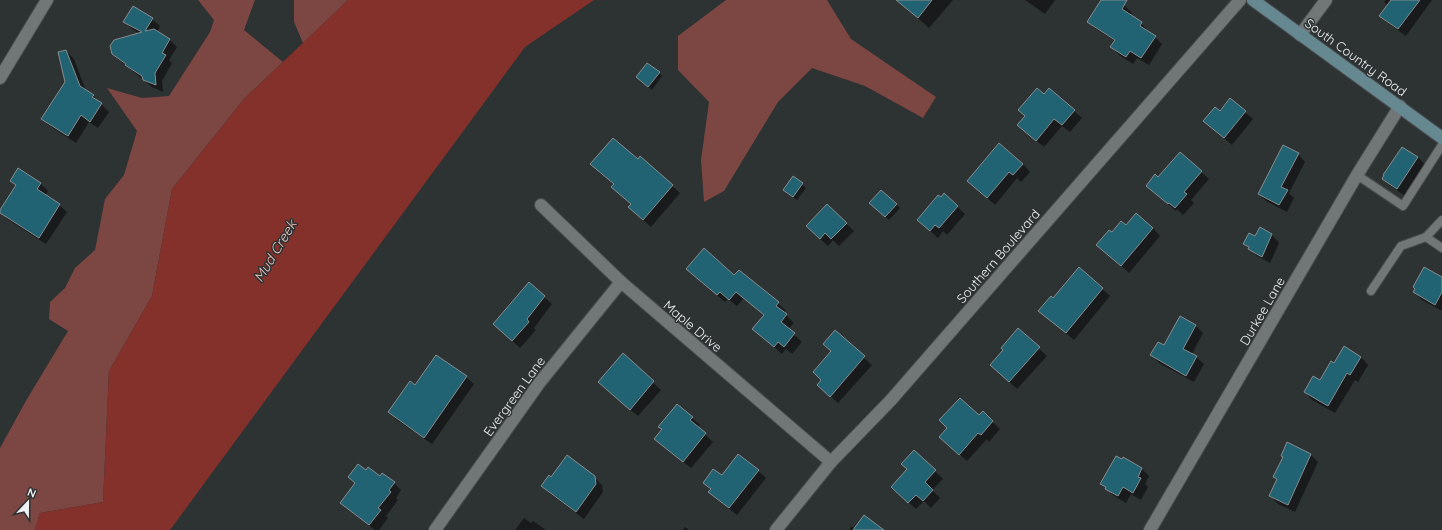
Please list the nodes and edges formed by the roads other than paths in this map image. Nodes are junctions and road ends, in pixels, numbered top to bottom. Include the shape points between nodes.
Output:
1 (47, 0) edge
2 (1240, 0) edge
3 (1253, 0) edge
4 (1326, 0) edge
5 (1300, 35) junction
6 (0, 78) edge
7 (1400, 106) junction
8 (1442, 138) edge
9 (1442, 145) edge
10 (1357, 175) junction
11 (542, 205) dead end
12 (1442, 220) edge
13 (1426, 237) junction
14 (1442, 248) edge
15 (621, 282) junction
16 (1371, 291) dead end
17 (831, 462) junction
18 (435, 530) edge
19 (776, 530) edge
20 (1150, 530) edge

1 - 6 street
2 - 17 street, Southern Boulevard via 891,400
3 - 5 main road, South Country Road
4 - 5 street
5 - 7 main road, South Country Road
7 - 8 main road, South Country Road
7 - 10 street, Durkee Lane
9 - 10 lane via 1403,206
10 - 20 street, Durkee Lane
11 - 15 street, Maple Drive
12 - 13 lane
13 - 14 lane
13 - 16 lane via 1401,246
15 - 17 street, Maple Drive
15 - 18 street, Evergreen Lane via 540,382
17 - 19 street, Southern Boulevard

